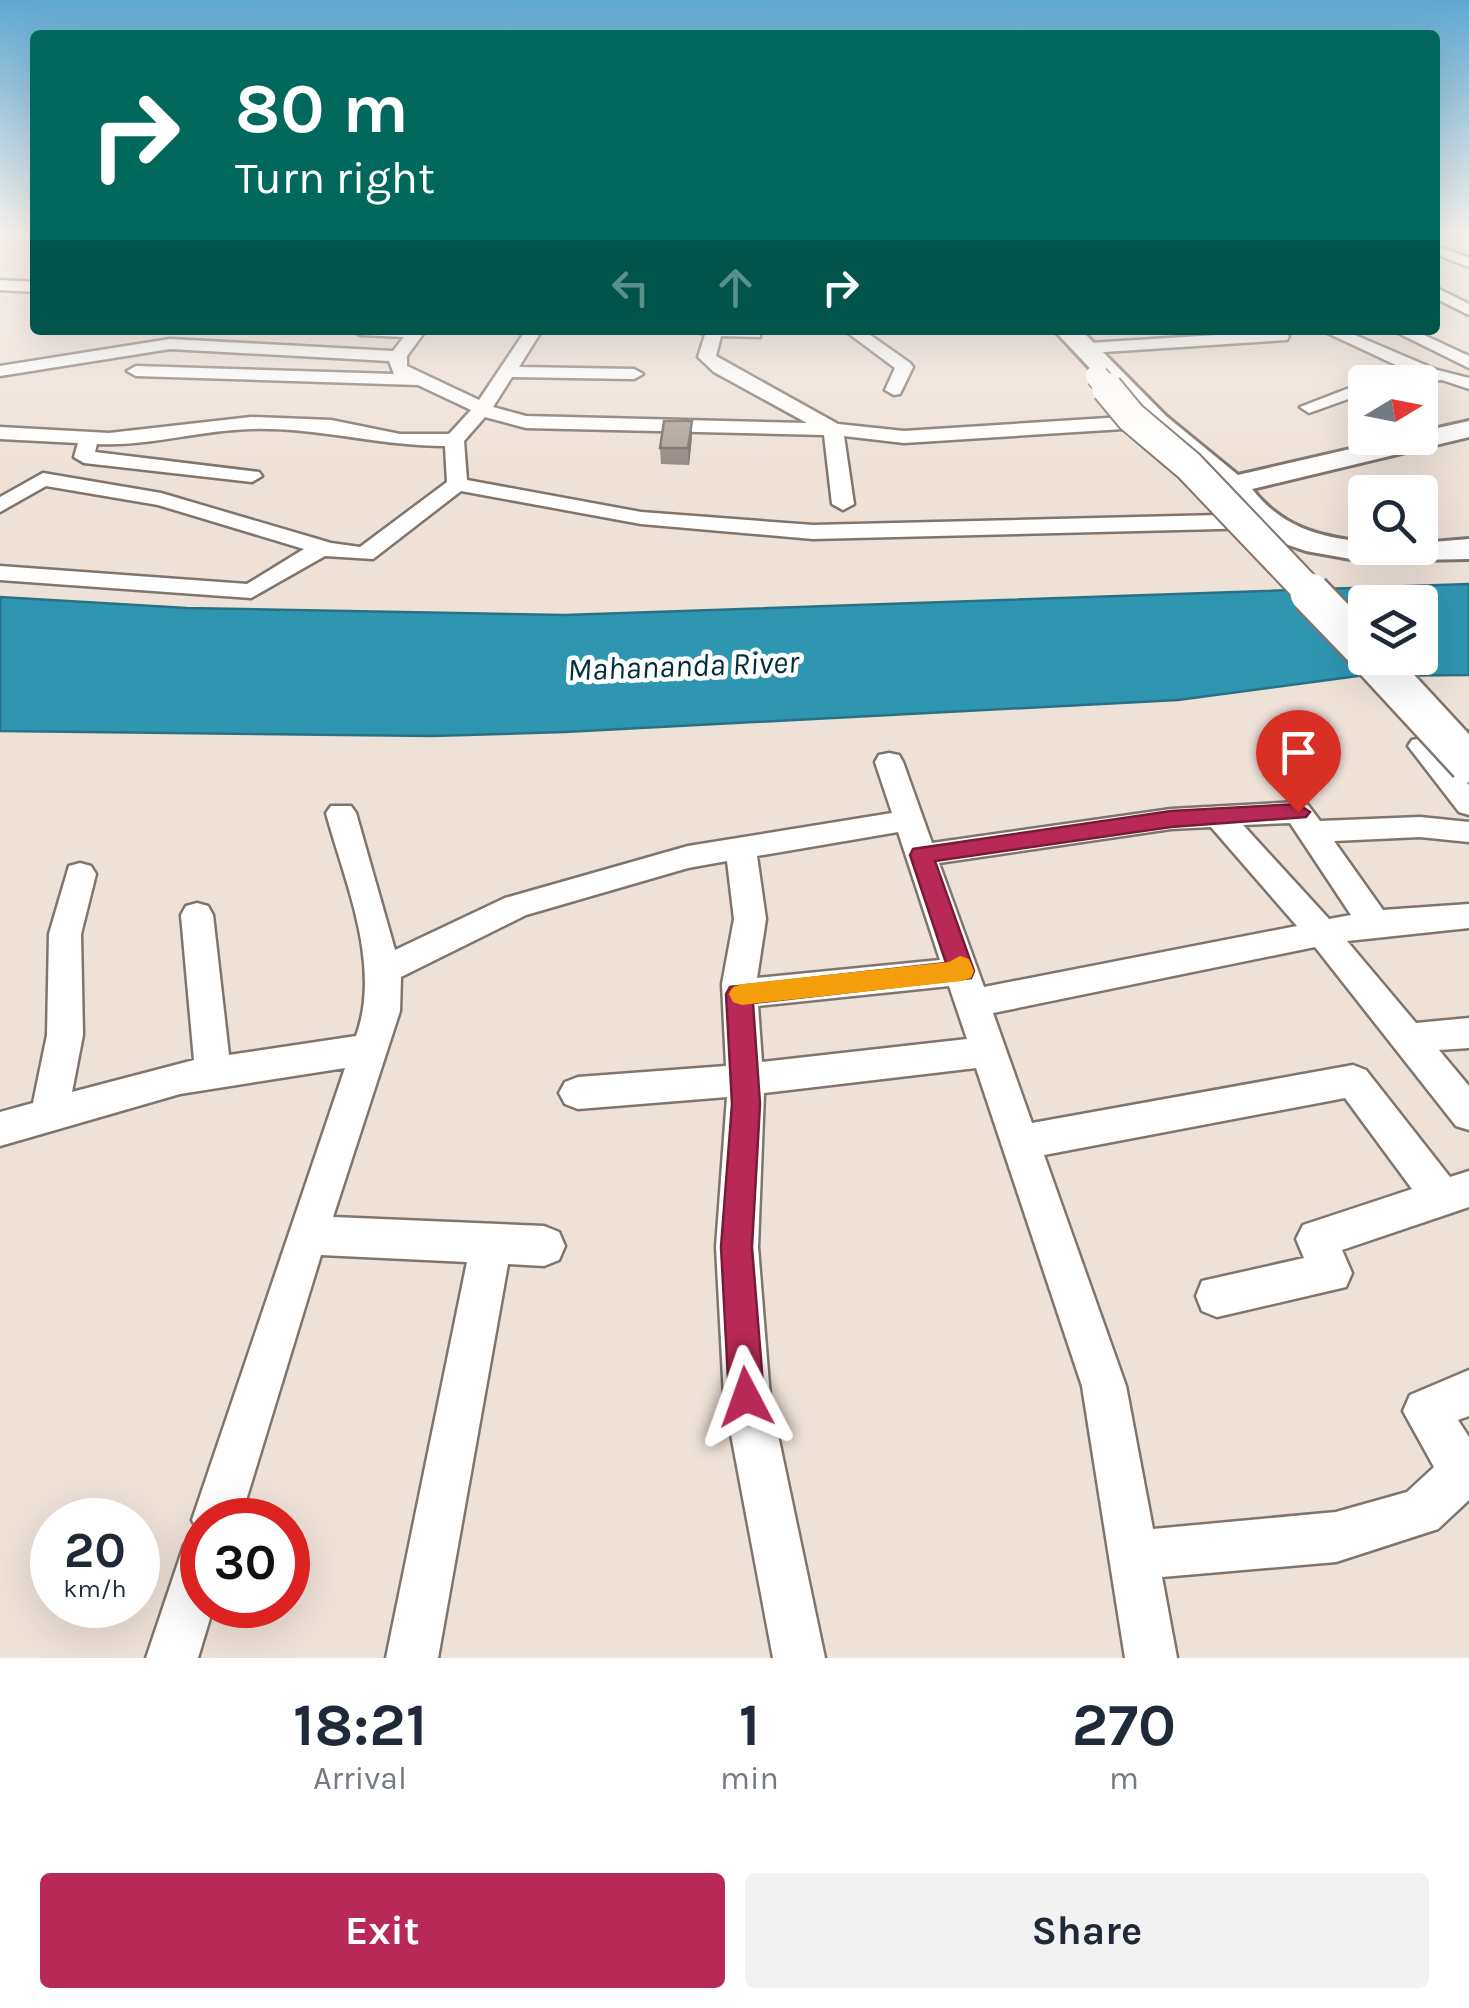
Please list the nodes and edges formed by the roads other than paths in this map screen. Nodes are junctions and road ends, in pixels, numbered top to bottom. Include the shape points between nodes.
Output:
1 (414, 335) edge
2 (531, 335) edge
3 (713, 335) edge
4 (859, 335) edge
5 (1060, 335) edge
6 (1341, 335) edge
7 (1410, 335) edge
8 (1281, 336) dead end
9 (1084, 351) edge
10 (398, 356) junction
11 (1469, 363) edge
12 (1410, 365) edge
13 (0, 371) edge
14 (136, 371) dead end
15 (506, 372) junction
16 (634, 374) dead end
17 (1438, 377) edge
18 (417, 380) junction
19 (1469, 384) edge
20 (894, 390) dead end
21 (1348, 393) edge
22 (1310, 406) dead end
23 (482, 409) junction
24 (1155, 421) junction
25 (833, 429) junction
26 (1469, 429) edge
27 (0, 434) edge
28 (88, 438) junction
29 (454, 440) junction
30 (252, 476) dead end
31 (457, 484) junction
32 (1232, 485) junction
33 (843, 504) dead end
34 (0, 506) edge
35 (1262, 521) junction
36 (322, 548) junction
37 (1469, 549) edge
38 (0, 573) edge
39 (1348, 632) edge
40 (1388, 675) edge
41 (1469, 738) edge
42 (889, 762) dead end
43 (1469, 763) edge
44 (1469, 805) edge
45 (341, 813) dead end
46 (1218, 816) junction
47 (1312, 832) junction
48 (1469, 832) edge
49 (915, 837) junction
50 (741, 848) junction
51 (80, 874) dead end
52 (197, 915) dead end
53 (1469, 916) edge
54 (1374, 923) junction
55 (1322, 933) junction
56 (384, 970) junction
57 (967, 987) junction
58 (740, 994) junction
59 (1469, 1033) edge
60 (1410, 1038) junction
61 (370, 1049) junction
62 (989, 1052) junction
63 (213, 1073) junction
64 (744, 1080) junction
65 (578, 1093) dead end
66 (1469, 1114) edge
67 (48, 1116) junction
68 (0, 1128) edge
69 (1020, 1142) junction
70 (1455, 1194) edge
71 (306, 1235) junction
72 (491, 1244) junction
73 (544, 1246) dead end
74 (1216, 1296) dead end
75 (1469, 1393) edge
76 (223, 1498) edge
77 (1134, 1555) junction
78 (181, 1628) edge
79 (172, 1658) edge
80 (412, 1658) edge
81 (799, 1658) edge
82 (1151, 1658) edge

1 - 10 street
2 - 15 street
3 - 25 street via 707,357 720,368
4 - 20 street via 904,368
5 - 9 street
6 - 12 street
7 - 11 street
8 - 9 street
9 - 24 street
9 - 39 street, bridge via 1130,417 1188,466
10 - 13 street via 170,344
10 - 18 street via 398,369
14 - 18 street
15 - 16 street
15 - 23 street
17 - 19 street
18 - 23 street
21 - 22 street
23 - 25 street via 526,422
23 - 29 street
24 - 25 street via 904,437
24 - 32 street
25 - 33 street
26 - 32 street
27 - 28 street
28 - 29 street via 252,424
28 - 30 street via 84,457
29 - 31 street
31 - 35 street via 641,518 812,532
31 - 36 street via 365,554
32 - 35 street
34 - 36 street via 43,479 162,499
35 - 37 street via 1287,534 1364,552
36 - 38 street via 250,591
40 - 43 street, bridge
41 - 44 street via 1422,746
42 - 49 street
45 - 56 street
46 - 47 street via 1298,812
46 - 49 street
46 - 55 street
47 - 48 street
47 - 54 street
49 - 50 street
49 - 57 street
50 - 56 street via 516,906
50 - 58 street via 750,920
51 - 67 street via 65,934 65,1034
52 - 63 street
53 - 54 street
54 - 55 street
55 - 57 street
55 - 60 street
56 - 61 street via 383,1011
57 - 58 street
57 - 62 street
58 - 64 street
59 - 60 street
60 - 66 street
61 - 63 street
61 - 71 street
62 - 64 street
62 - 69 street
63 - 67 street
64 - 65 street
64 - 81 street via 737,1247 746,1397
67 - 68 street
69 - 70 street via 1354,1081
69 - 77 street via 1104,1386
70 - 74 street via 1316,1238 1331,1273
71 - 72 street
71 - 76 street
72 - 73 street
72 - 80 street
75 - 77 street via 1426,1411 1464,1472 1421,1512 1336,1537
77 - 82 street
78 - 79 street

